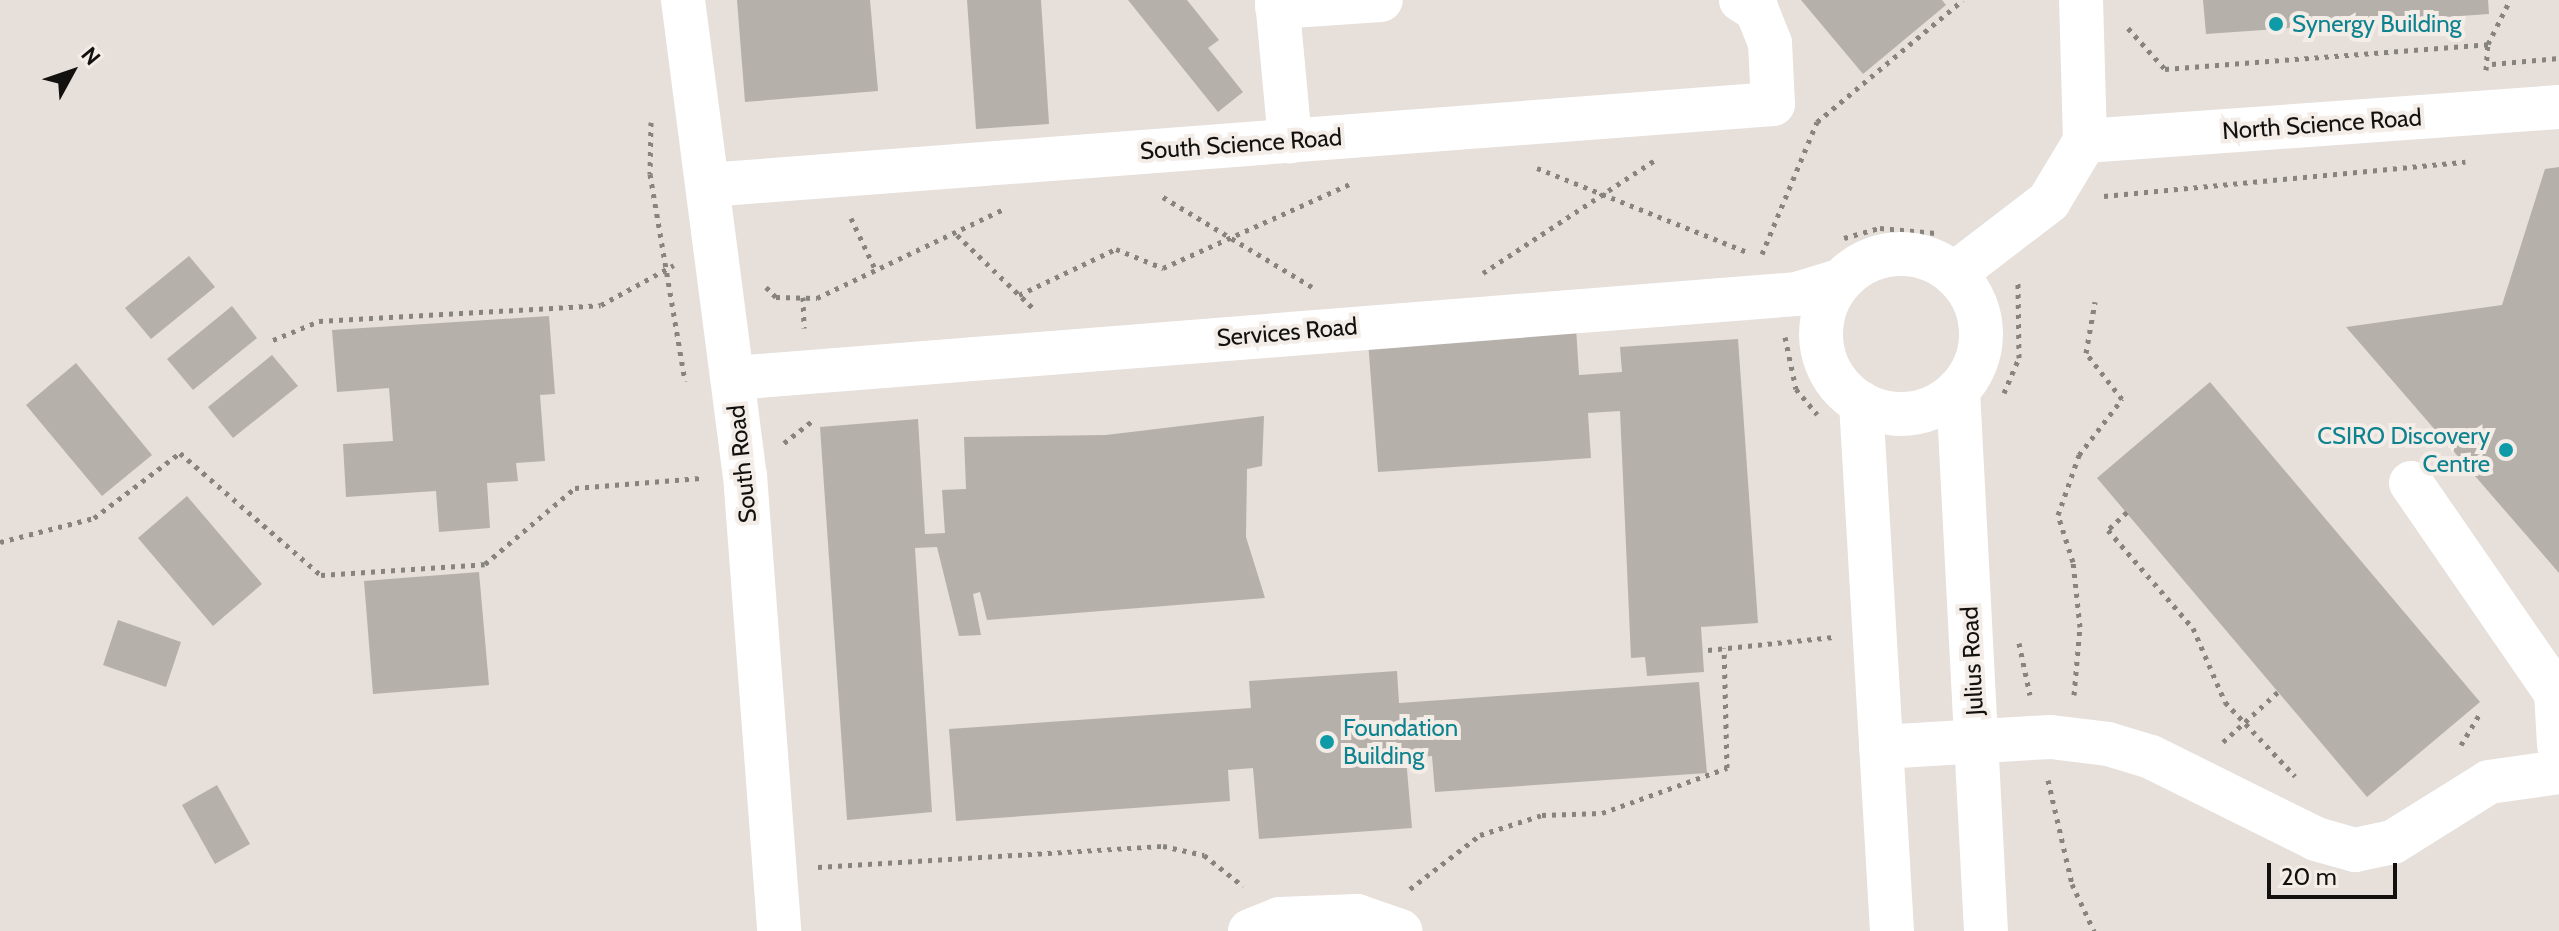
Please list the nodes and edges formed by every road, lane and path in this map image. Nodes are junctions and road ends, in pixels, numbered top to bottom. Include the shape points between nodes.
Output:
1 (683, 0) edge
2 (1381, 0) edge
3 (1741, 0) edge
4 (1963, 0) edge
5 (2510, 0) edge
6 (1277, 4) edge
7 (2099, 8) edge
8 (2559, 58) edge
9 (2487, 64) dead end
10 (2559, 107) edge
11 (1290, 141) junction
12 (2085, 141) junction
13 (1100, 155) junction
14 (1661, 156) dead end
15 (2483, 160) dead end
16 (1531, 166) dead end
17 (1359, 179) dead end
18 (708, 185) junction
19 (2092, 197) dead end
20 (1602, 198) junction
21 (1019, 200) dead end
22 (957, 235) junction
23 (860, 237) dead end
24 (1227, 239) junction
25 (715, 240) junction
26 (1949, 254) junction
27 (1834, 264) junction
28 (2018, 264) dead end
29 (876, 271) junction
30 (1477, 276) dead end
31 (1319, 291) dead end
32 (1019, 295) junction
33 (2095, 302) dead end
34 (273, 340) dead end
35 (1075, 350) junction
36 (734, 378) junction
37 (1958, 390) junction
38 (2002, 398) dead end
39 (1861, 403) junction
40 (745, 475) junction
41 (2411, 483) dead end
42 (2127, 512) dead end
43 (0, 542) edge
44 (2015, 629) dead end
45 (1724, 648) dead end
46 (2278, 692) dead end
47 (2072, 702) dead end
48 (2244, 723) junction
49 (2039, 738) junction
50 (1976, 742) junction
51 (2221, 744) dead end
52 (2559, 745) edge
53 (1881, 747) junction
54 (2559, 772) edge
55 (2308, 790) dead end
56 (774, 869) junction
57 (1265, 925) edge
58 (1390, 925) edge
59 (779, 931) edge
60 (1892, 931) edge
61 (1986, 931) edge
62 (2094, 931) edge

1 - 18 street, South Road
2 - 6 street
3 - 11 street, South Science Road via 1757,10 1770,43 1773,104
4 - 20 path via 1817,122 1760,257
5 - 7 path via 2488,44 2165,69
6 - 11 street
7 - 12 street
8 - 9 path
10 - 12 street, North Science Road
11 - 13 street, South Science Road
12 - 26 street via 2049,201
13 - 18 street, South Science Road
13 - 24 path
14 - 20 path
15 - 19 path
16 - 20 path
17 - 24 path
18 - 25 street, South Road
20 - 30 path
21 - 22 path
22 - 29 path
22 - 32 path
23 - 29 path
24 - 31 path
24 - 32 path via 1163,268 1116,249
25 - 29 path via 776,297 817,298
25 - 34 path via 601,305 319,321
25 - 36 street, South Road
26 - 27 street via 1908,253
26 - 27 path via 1880,228
26 - 37 street via 1978,310 1981,332 1979,353
27 - 35 street, Services Road via 1796,294
27 - 39 street via 1821,347 1842,389
28 - 38 path via 2019,358
32 - 35 path
33 - 47 path via 2086,353 2122,399 2079,455 2058,515 2073,562 2080,627
35 - 36 street, Services Road
36 - 40 street, South Road
37 - 39 street via 1912,413
37 - 50 street, Julius Road
39 - 53 street
40 - 43 path via 575,488 485,564 321,575 180,453 94,518
40 - 56 street, South Road
41 - 52 street via 2556,693
42 - 48 path via 2108,530 2193,628 2225,702
44 - 49 path
45 - 58 path via 1727,768 1602,813 1542,815 1480,835 1424,874
46 - 48 path
48 - 51 path
48 - 55 path
49 - 50 street
49 - 54 street via 2151,757 2316,839 2355,850 2393,842 2489,782
49 - 62 path via 2072,884
50 - 53 street
50 - 61 street, Julius Road
53 - 60 street
56 - 57 path via 1163,846 1204,855
56 - 59 street, South Road
57 - 58 street

